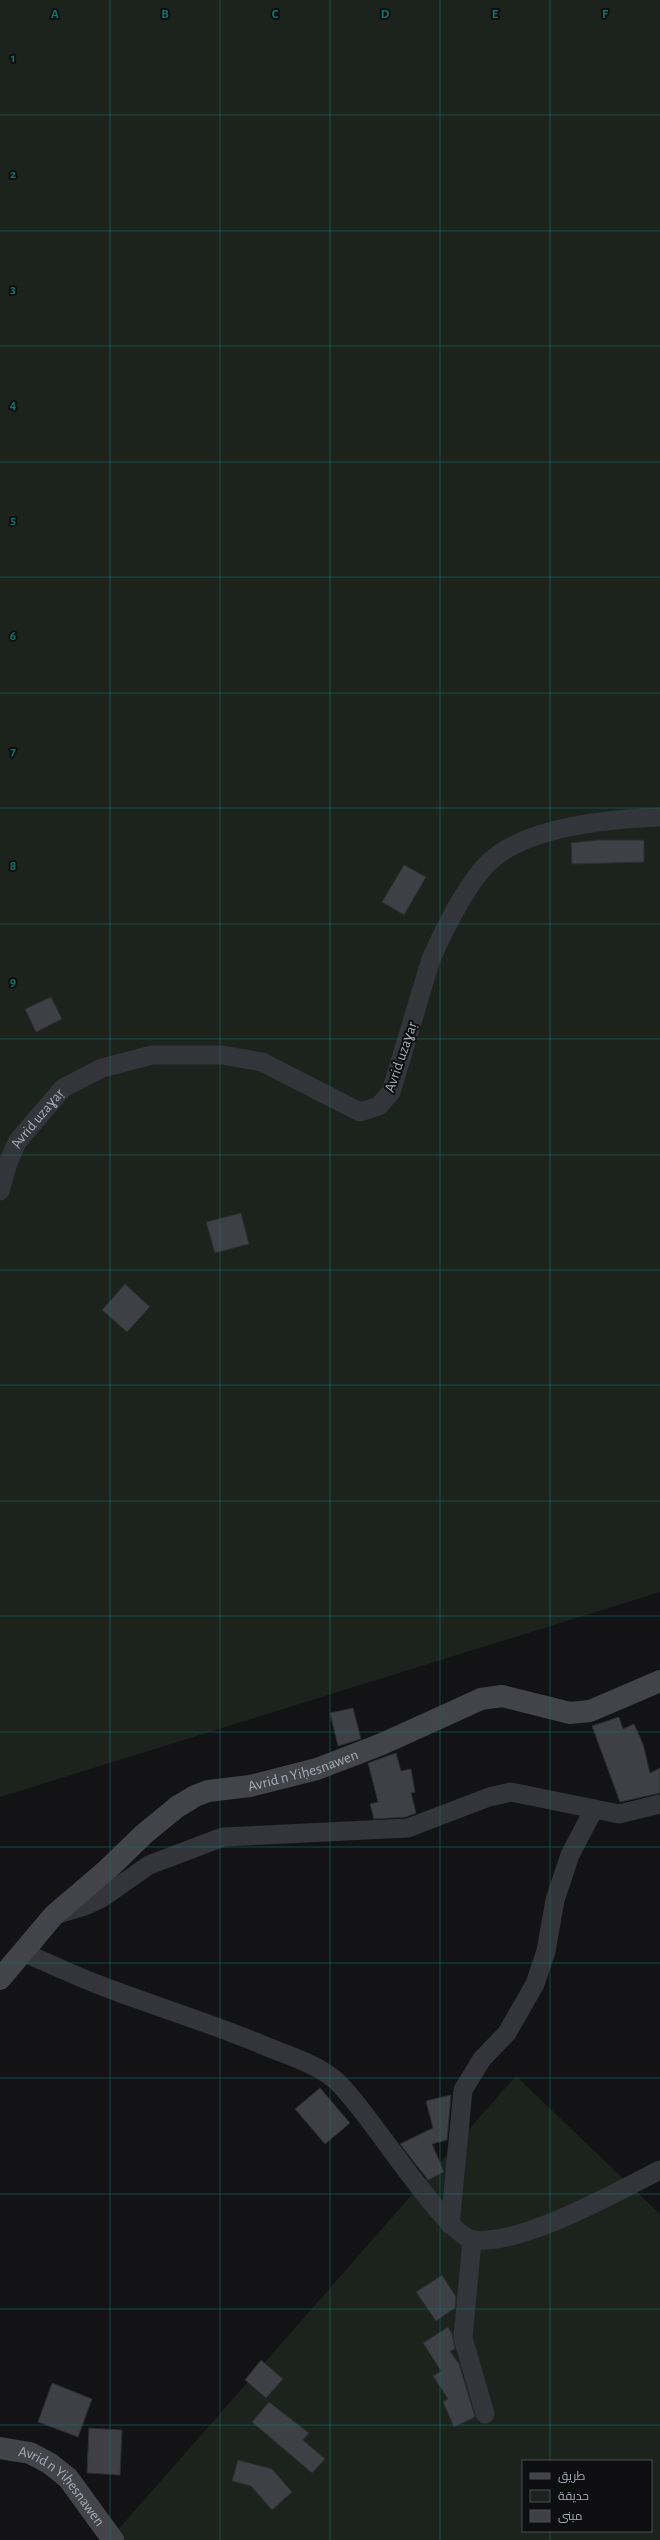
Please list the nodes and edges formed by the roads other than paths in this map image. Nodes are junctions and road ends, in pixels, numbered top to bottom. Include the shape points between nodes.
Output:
1 (660, 817) edge
2 (0, 1191) edge
3 (660, 1681) edge
4 (660, 1804) edge
5 (594, 1809) junction
6 (54, 1915) junction
7 (8, 1965) edge
8 (660, 2170) edge
9 (450, 2224) junction
10 (472, 2240) junction
11 (485, 2414) dead end
12 (0, 2448) edge
13 (113, 2540) edge

1 - 2 street, Avrid uzaɣaṛ via 578,825 527,840 489,862 440,939 391,1092 379,1106 360,1112 262,1062 222,1054 152,1055 102,1068 63,1088 17,1142
3 - 6 street, Avrid n Yiḥesnawen via 590,1711 570,1713 502,1696 481,1699 382,1744 317,1769 250,1786 196,1796 177,1807 144,1834
4 - 5 street via 619,1814
5 - 6 street via 511,1792 489,1797 408,1828 223,1837 149,1865 102,1898
5 - 9 street via 570,1855 555,1900 546,1951 535,1984 506,2033 482,2059 463,2090
6 - 7 street, Avrid n Yiḥesnawen
7 - 9 street via 101,1986 224,2029 309,2065 333,2079 392,2147
8 - 10 street via 610,2196 520,2235
9 - 10 street via 462,2236
10 - 11 street via 463,2338
12 - 13 street, Avrid n Yiḥesnawen via 30,2452 68,2478

